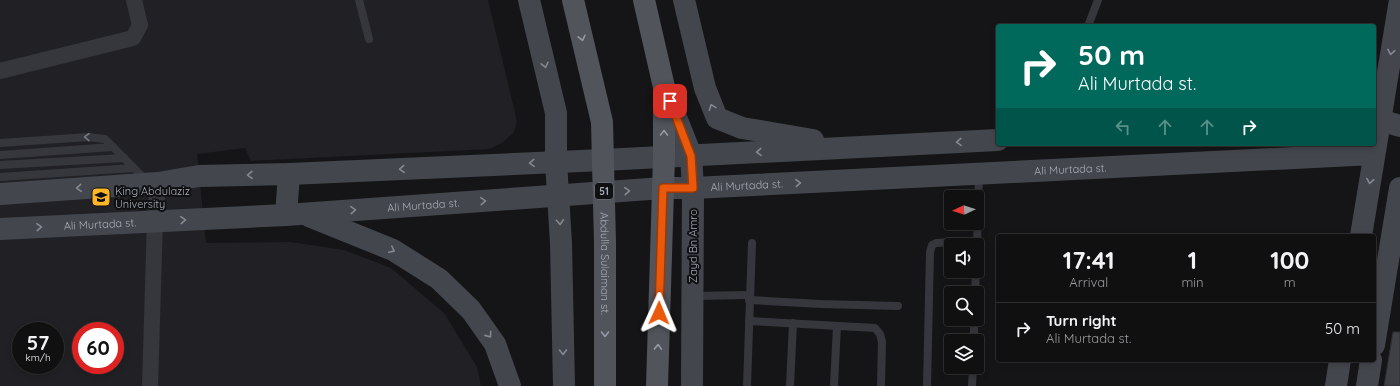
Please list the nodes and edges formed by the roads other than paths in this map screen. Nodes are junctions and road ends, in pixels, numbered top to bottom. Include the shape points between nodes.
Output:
1 (134, 0) edge
2 (359, 0) edge
3 (529, 0) edge
4 (574, 0) edge
5 (644, 0) edge
6 (684, 0) edge
7 (1098, 0) edge
8 (1400, 0) edge
9 (1089, 24) edge
10 (369, 39) dead end
11 (0, 71) edge
12 (664, 87) junction
13 (1385, 122) edge
14 (996, 140) edge
15 (0, 143) edge
16 (113, 147) junction
17 (852, 147) junction
18 (0, 154) edge
19 (1374, 154) junction
20 (691, 156) junction
21 (664, 157) junction
22 (124, 158) junction
23 (603, 160) junction
24 (556, 162) junction
25 (0, 165) edge
26 (133, 168) junction
27 (289, 174) junction
28 (979, 174) junction
29 (0, 177) edge
30 (154, 183) junction
31 (663, 188) junction
32 (693, 188) junction
33 (1400, 188) edge
34 (604, 193) junction
35 (0, 194) edge
36 (558, 196) junction
37 (296, 214) junction
38 (155, 221) junction
39 (0, 229) edge
40 (1361, 234) edge
41 (977, 238) edge
42 (752, 243) dead end
43 (944, 243) edge
44 (692, 296) junction
45 (749, 298) junction
46 (898, 306) dead end
47 (749, 321) junction
48 (793, 323) junction
49 (837, 326) junction
50 (1376, 333) edge
51 (1340, 362) edge
52 (1371, 362) edge
53 (973, 374) edge
54 (150, 386) edge
55 (510, 386) edge
56 (564, 386) edge
57 (605, 386) edge
58 (657, 386) edge
59 (692, 386) edge
60 (747, 386) edge
61 (790, 386) edge
62 (834, 386) edge
63 (881, 386) edge
64 (927, 386) edge
65 (972, 386) edge
66 (1336, 386) edge
67 (1367, 386) edge

1 - 11 street via 140,25 133,38
2 - 10 lane
3 -> 24 main road via 556,113
4 -> 23 main road, Abdulla Sulaiman st. / 51 via 602,122
5 - 12 main road
17 -> 6 main road via 742,128 716,118 705,88
7 - 9 lane
8 -> 13 main road
12 - 20 main road, Zayd Bn Amro
21 -> 12 main road
13 - 19 main road
14 -> 17 main road
16 -> 15 lane via 105,139 88,137
16 - 18 lane
16 - 22 lane
17 -> 20 main road
19 - 28 main road, Ali Murtada st.
19 -> 40 main road
20 - 21 main road
20 - 32 main road, Zayd Bn Amro
21 - 23 main road
21 - 31 main road
22 - 25 lane
22 - 26 lane
23 - 24 main road
23 - 34 main road, Abdulla Sulaiman st. / 51
24 -> 27 main road
24 - 36 main road
26 - 29 lane
26 - 30 lane
27 -> 30 main road via 199,176
27 - 37 main road
32 -> 28 main road, Ali Murtada st.
28 - 41 lane
30 -> 35 main road
30 - 38 street
31 - 32 main road, Ali Murtada st.
34 -> 31 main road, Ali Murtada st.
58 -> 31 main road
32 - 44 main road, Zayd Bn Amro
33 - 50 main road
34 - 36 main road, Ali Murtada st.
34 -> 57 main road, Abdulla Sulaiman st. / 51
37 -> 36 main road, Ali Murtada st.
36 -> 56 main road
38 -> 37 main road, Ali Murtada st.
37 -> 55 main road via 393,250 440,279 471,310 495,344
39 -> 38 main road, Ali Murtada st.
38 - 54 street
42 - 45 lane
43 - 64 lane via 932,245 930,252
44 - 45 lane
44 - 59 main road, Zayd Bn Amro
45 - 46 lane via 821,304
45 - 47 lane
47 - 48 lane
47 - 60 lane
48 - 49 lane
48 - 61 lane
49 - 62 lane
49 - 63 lane via 875,328 880,334
51 - 66 main road
52 - 67 main road
53 - 65 lane

